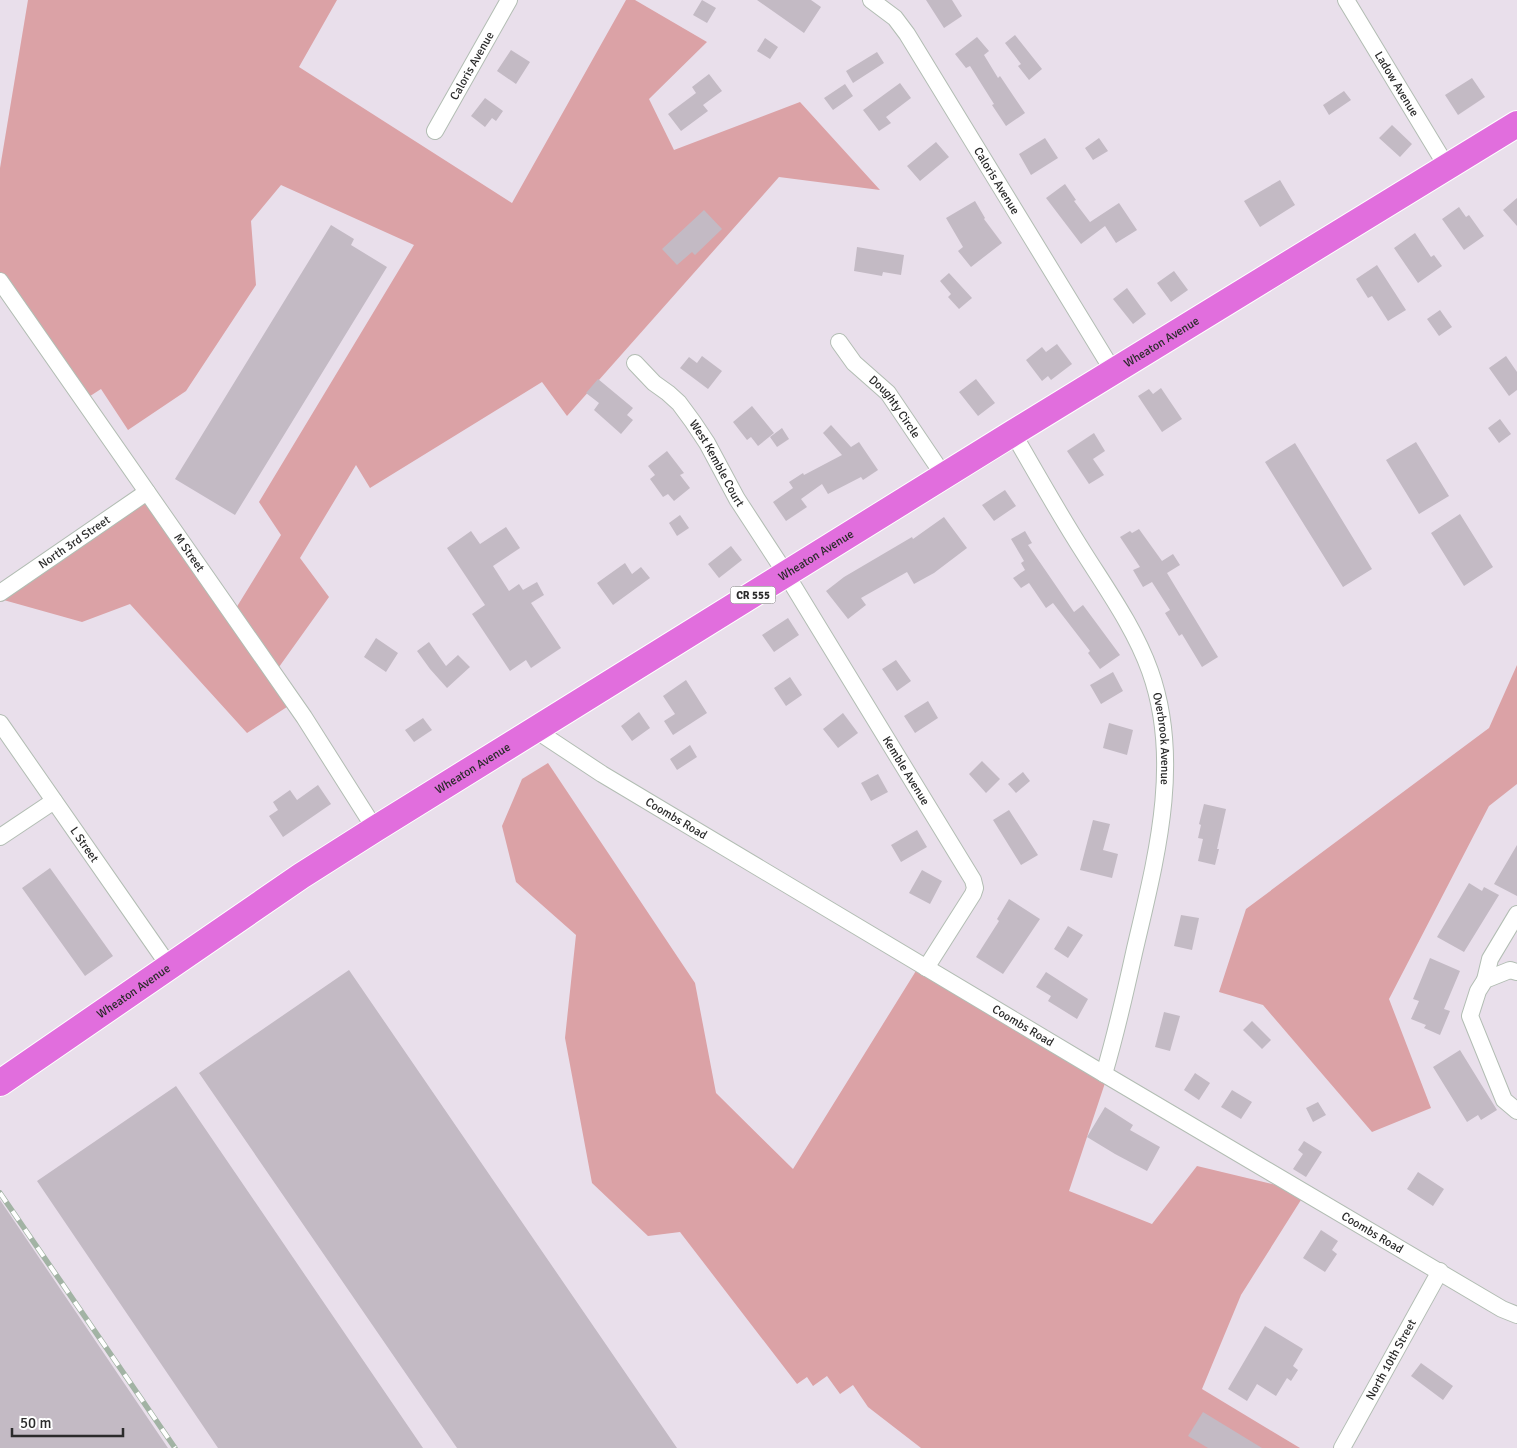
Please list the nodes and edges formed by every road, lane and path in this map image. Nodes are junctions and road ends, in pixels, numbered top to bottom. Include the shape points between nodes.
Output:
1 (508, 0) edge
2 (871, 0) edge
3 (1346, 0) edge
4 (1517, 124) edge
5 (435, 131) dead end
6 (1446, 167) junction
7 (0, 280) edge
8 (839, 342) dead end
9 (635, 364) dead end
10 (1113, 372) junction
11 (1013, 433) junction
12 (944, 476) junction
13 (147, 492) junction
14 (786, 574) junction
15 (0, 593) edge
16 (0, 723) edge
17 (534, 729) junction
18 (54, 800) junction
19 (375, 829) junction
20 (0, 837) edge
21 (1517, 914) edge
22 (169, 966) junction
23 (926, 968) junction
24 (1517, 972) edge
25 (1485, 980) junction
26 (1104, 1074) junction
27 (0, 1083) edge
28 (1517, 1111) edge
29 (1440, 1271) junction
30 (1517, 1315) edge
31 (1342, 1448) edge

1 - 5 street, Caloris Avenue
2 - 10 street, Caloris Avenue via 894,18 907,34
3 - 6 street, Ladow Avenue
4 - 6 main road, Wheaton Avenue / CR 555
6 - 10 main road, Wheaton Avenue / CR 555
7 - 13 street, M Street
8 - 12 street, Doughty Circle via 854,363 888,393
9 - 14 street, West Kemble Court via 679,403 693,422
10 - 11 main road, Wheaton Avenue / CR 555
11 - 12 main road, Wheaton Avenue / CR 555
11 - 26 street, Overbrook Avenue via 1124,616 1150,670 1165,742 1161,828 1125,996
12 - 14 main road, Wheaton Avenue / CR 555
13 - 15 street, North 3rd Street
13 - 19 street, M Street via 304,718
14 - 17 main road, Wheaton Avenue / CR 555
14 - 23 street, Kemble Avenue via 973,880 973,894
16 - 18 street, L Street
17 - 19 main road, Wheaton Avenue / CR 555
17 - 23 street, Coombs Road via 602,774
18 - 20 street
18 - 22 street, L Street
19 - 22 main road, Wheaton Avenue / CR 555
21 - 25 street via 1490,959
22 - 27 main road, Wheaton Avenue / CR 555
23 - 26 street, Coombs Road
24 - 25 street via 1510,970
25 - 28 street via 1470,1016 1504,1100
26 - 29 street, Coombs Road
29 - 30 street, Coombs Road
29 - 31 street, North 10th Street

